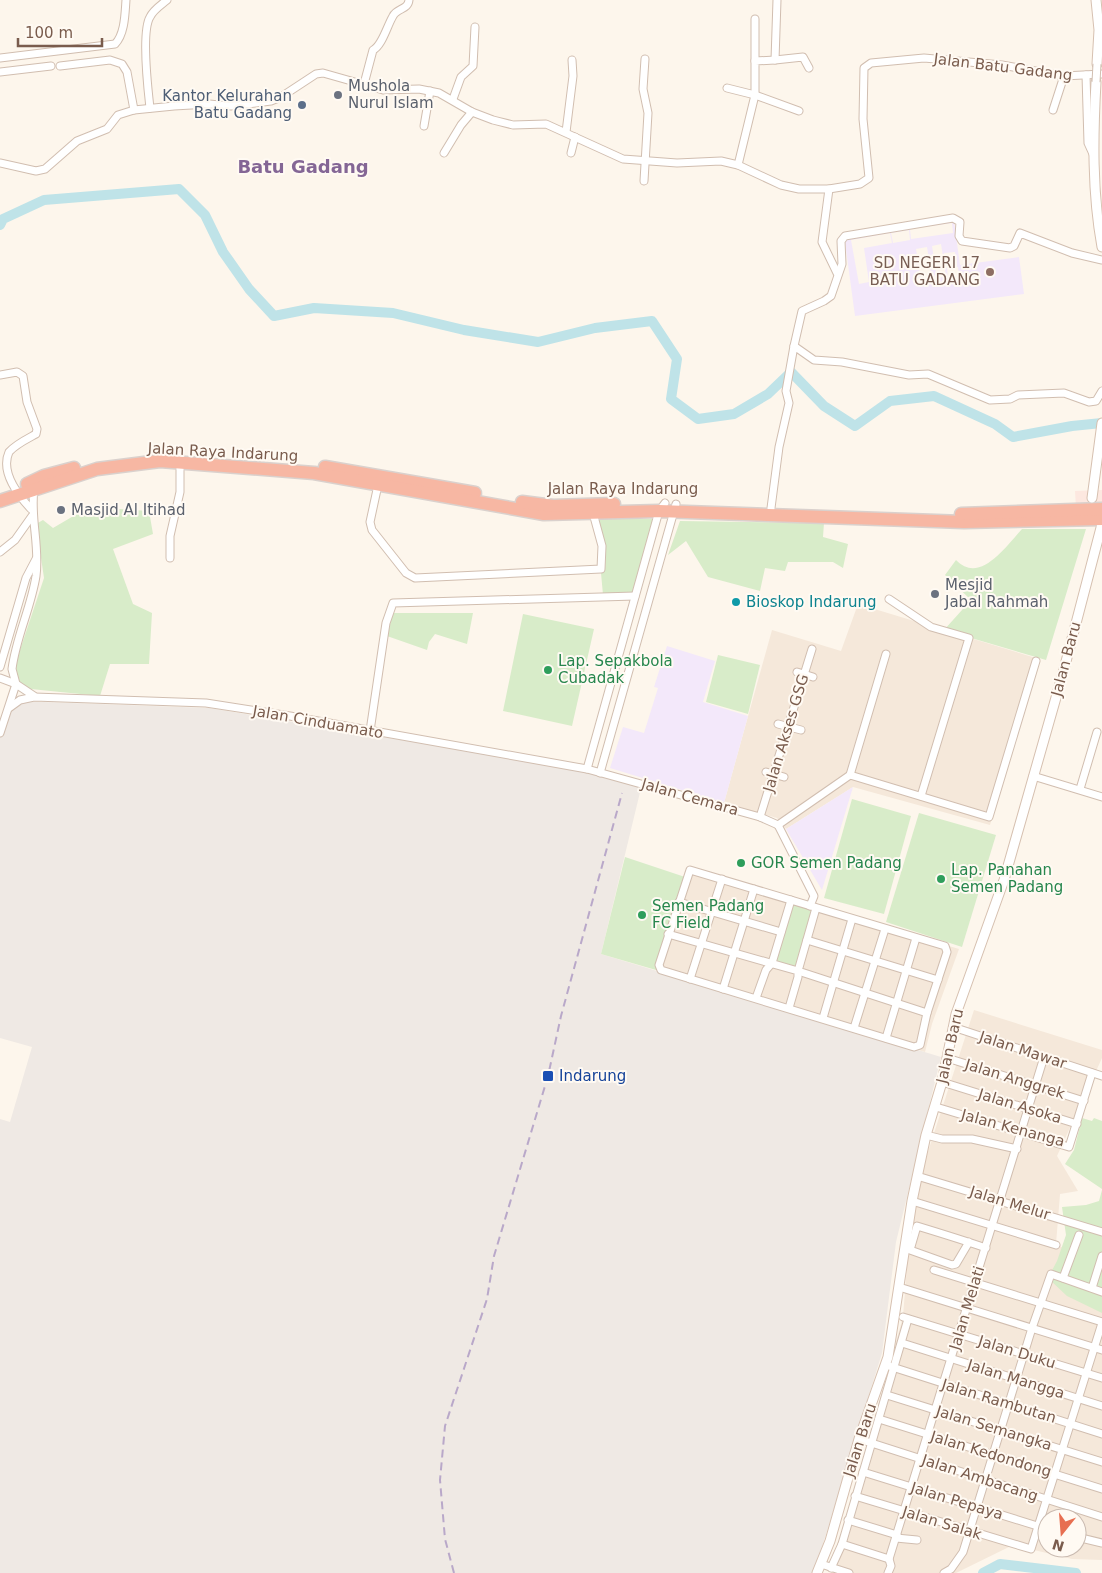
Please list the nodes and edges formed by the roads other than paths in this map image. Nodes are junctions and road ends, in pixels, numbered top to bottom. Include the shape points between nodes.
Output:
1 (126, 0) edge
2 (167, 0) edge
3 (409, 0) edge
4 (777, 0) edge
5 (1096, 0) edge
6 (755, 19) dead end
7 (475, 26) dead end
8 (0, 58) edge
9 (646, 59) dead end
10 (572, 60) dead end
11 (775, 60) junction
12 (756, 62) junction
13 (1097, 64) joint
14 (51, 66) dead end
15 (60, 66) dead end
16 (809, 68) dead end
17 (0, 72) edge
18 (1102, 74) edge
19 (1086, 75) junction
20 (1064, 76) junction
21 (1096, 82) joint
22 (364, 84) junction
23 (727, 88) dead end
24 (430, 91) junction
25 (756, 95) junction
26 (452, 99) junction
27 (150, 108) junction
28 (134, 110) junction
29 (1053, 110) dead end
30 (799, 111) dead end
31 (472, 112) junction
32 (424, 126) dead end
33 (566, 132) junction
34 (575, 137) junction
35 (444, 153) dead end
36 (571, 153) dead end
37 (1094, 155) junction
38 (646, 162) junction
39 (0, 163) edge
40 (738, 165) junction
41 (644, 181) dead end
42 (830, 190) junction
43 (1102, 247) edge
44 (1102, 260) edge
45 (837, 273) junction
46 (794, 346) junction
47 (0, 375) edge
48 (1102, 391) edge
49 (1102, 424) edge
50 (180, 459) junction
51 (2, 472) edge
52 (34, 484) junction
53 (378, 485) junction
54 (470, 496) junction
55 (9, 497) edge
56 (668, 507) junction
57 (771, 508) junction
58 (32, 512) junction
59 (1095, 513) edge
60 (594, 518) junction
61 (0, 552) edge
62 (37, 558) junction
63 (170, 558) dead end
64 (635, 596) junction
65 (889, 598) dead end
66 (17, 611) junction
67 (26, 613) junction
68 (625, 632) junction
69 (638, 635) junction
70 (812, 649) dead end
71 (886, 654) dead end
72 (1036, 661) dead end
73 (0, 667) edge
74 (801, 674) junction
75 (0, 678) edge
76 (813, 678) dead end
77 (16, 684) junction
78 (34, 697) junction
79 (9, 708) junction
80 (778, 724) dead end
81 (789, 727) junction
82 (801, 730) dead end
83 (370, 731) junction
84 (1097, 732) dead end
85 (0, 733) edge
86 (587, 769) junction
87 (600, 772) junction
88 (770, 773) junction
89 (850, 776) junction
90 (1033, 776) junction
91 (784, 777) dead end
92 (1080, 789) junction
93 (921, 796) junction
94 (1102, 797) edge
95 (760, 817) junction
96 (778, 825) junction
97 (722, 879) junction
98 (754, 889) junction
99 (791, 900) junction
100 (679, 902) junction
101 (813, 907) junction
102 (712, 911) junction
103 (852, 919) junction
104 (744, 921) junction
105 (885, 929) junction
106 (781, 932) junction
107 (668, 934) junction
108 (916, 938) junction
109 (807, 940) junction
110 (702, 944) junction
111 (842, 951) junction
112 (734, 953) junction
113 (875, 960) junction
114 (772, 963) junction
115 (798, 971) junction
116 (906, 971) junction
117 (690, 979) junction
118 (938, 980) junction
119 (833, 983) junction
120 (723, 989) junction
121 (865, 993) junction
122 (756, 998) junction
123 (896, 1003) junction
124 (789, 1008) junction
125 (927, 1013) junction
126 (823, 1018) junction
127 (953, 1027) junction
128 (854, 1028) junction
129 (886, 1038) junction
130 (947, 1058) junction
131 (1044, 1058) junction
132 (1092, 1073) junction
133 (1102, 1076) edge
134 (942, 1082) junction
135 (1036, 1085) junction
136 (1084, 1100) junction
137 (936, 1107) junction
138 (1028, 1109) junction
139 (1076, 1124) junction
140 (1021, 1133) junction
141 (926, 1135) junction
142 (1017, 1149) junction
143 (917, 1176) junction
144 (912, 1201) junction
145 (1000, 1201) junction
146 (992, 1225) junction
147 (1102, 1232) edge
148 (1079, 1235) dead end
149 (969, 1242) junction
150 (1056, 1245) dead end
151 (986, 1248) junction
152 (1102, 1256) edge
153 (934, 1270) dead end
154 (1063, 1278) junction
155 (975, 1283) junction
156 (899, 1287) junction
157 (1092, 1288) junction
158 (1102, 1292) edge
159 (1040, 1303) junction
160 (968, 1307) junction
161 (1102, 1323) edge
162 (1032, 1328) junction
163 (959, 1335) junction
164 (902, 1343) junction
165 (1098, 1349) edge
166 (1024, 1353) junction
167 (952, 1359) junction
168 (886, 1365) junction
169 (895, 1369) junction
170 (1086, 1373) junction
171 (1102, 1378) edge
172 (1016, 1379) junction
173 (944, 1384) junction
174 (887, 1395) junction
175 (1079, 1399) junction
176 (1008, 1404) junction
177 (1102, 1406) edge
178 (936, 1410) junction
179 (879, 1419) junction
180 (1071, 1424) junction
181 (1000, 1430) junction
182 (928, 1434) junction
183 (1102, 1434) edge
184 (859, 1439) junction
185 (871, 1443) junction
186 (1063, 1450) junction
187 (993, 1454) junction
188 (920, 1459) junction
189 (1102, 1462) edge
190 (864, 1472) junction
191 (1056, 1474) junction
192 (984, 1479) junction
193 (912, 1487) junction
194 (1102, 1489) edge
195 (857, 1496) junction
196 (1048, 1500) junction
197 (976, 1507) junction
198 (1047, 1508) edge
199 (904, 1511) junction
200 (1102, 1517) edge
201 (848, 1520) junction
202 (1037, 1526) edge
203 (968, 1531) junction
204 (896, 1536) junction
205 (917, 1540) dead end
206 (1037, 1540) edge
207 (1087, 1540) edge
208 (1100, 1543) edge
209 (842, 1544) junction
210 (889, 1559) junction
211 (831, 1568) junction
212 (819, 1569) edge
213 (849, 1573) edge
214 (888, 1573) edge
215 (944, 1573) edge

1 - 8 street via 123,27 115,44
2 - 27 street via 152,13 147,23
3 - 22 street via 406,7 393,16 380,46 374,50
4 - 11 street
5 - 13 street via 1099,30
6 - 12 street
7 - 26 street via 473,66 461,76
9 - 38 street via 643,89 648,113
10 - 33 street
11 - 12 street
11 - 16 street via 803,58
12 - 25 street
13 - 21 street, bridge
14 - 17 street
15 - 28 street via 110,60 122,64 127,72
18 - 19 street, Jalan Batu Gadang
19 - 20 street, Jalan Batu Gadang
19 - 37 street via 1088,143
20 - 29 street
20 - 42 street, Jalan Batu Gadang via 1002,65 924,58 867,64 862,110 869,178 860,184
21 - 37 street
22 - 24 street, Jalan Batu Gadang via 388,91
22 - 27 street, Jalan Batu Gadang via 319,73 271,101 237,106 201,104
23 - 25 street
24 - 26 street, Jalan Batu Gadang
24 - 32 street
25 - 30 street
25 - 40 street
26 - 31 street, Jalan Batu Gadang
27 - 28 street, Jalan Batu Gadang
28 - 39 street, Jalan Batu Gadang via 116,116 105,130 77,141 45,169 36,171
31 - 33 street, Jalan Batu Gadang via 505,124 539,123
31 - 35 street
33 - 34 street, Jalan Batu Gadang
34 - 36 street
34 - 38 street, Jalan Batu Gadang via 616,157
37 - 43 street
38 - 40 street, Jalan Batu Gadang via 721,161
38 - 41 street
40 - 42 street, Jalan Batu Gadang via 781,186
42 - 45 street via 822,242
44 - 45 street via 1072,253 1020,233 1010,248 962,241 960,222 950,218 843,236 842,264
45 - 46 street via 829,299 802,311
46 - 48 street via 814,360 909,375 928,374 990,400 1064,393 1089,402 1096,400
46 - 57 street via 787,386 789,403
47 - 51 street via 17,372 23,376 27,402 37,430 7,454
49 - 59 street, Jalan Baru
50 - 52 highway, Jalan Raya Indarung via 97,469
50 - 53 highway, Jalan Raya Indarung via 314,474
50 - 54 highway, Jalan Raya Indarung via 319,466
50 - 63 street via 180,492 170,536
51 - 55 street
52 - 55 highway, Jalan Raya Indarung
52 - 58 street
53 - 54 highway, Jalan Raya Indarung
53 - 60 street via 370,522 372,530 406,573 415,578 599,569 602,546
54 - 56 highway, Jalan Raya Indarung via 544,505
54 - 60 highway, Jalan Raya Indarung via 544,514
55 - 58 street
56 - 57 highway, Jalan Raya Indarung
56 - 59 highway, Jalan Raya Indarung via 964,522
56 - 60 highway, Jalan Raya Indarung
56 - 64 street
56 - 69 street
57 - 59 highway, Jalan Raya Indarung via 956,514
58 - 61 street via 15,540
58 - 62 street
59 - 90 street, Jalan Baru
62 - 66 street via 26,578
62 - 67 street via 36,577
64 - 68 street
64 - 83 street via 392,603 386,623
65 - 93 street via 931,627 969,638
66 - 67 street
66 - 73 street
67 - 77 street via 12,662
68 - 69 street
68 - 86 street
69 - 87 street
70 - 74 street, Jalan Akses GSG
71 - 89 street
72 - 93 street via 990,816 987,818
74 - 76 street
74 - 81 street, Jalan Akses GSG
75 - 77 street
77 - 78 street
77 - 79 street
78 - 79 street via 20,700
78 - 83 street, Jalan Cinduamato via 206,703
79 - 85 street
80 - 81 street
81 - 82 street
81 - 88 street, Jalan Akses GSG
83 - 86 street, Jalan Cinduamato
84 - 92 street
86 - 87 street, Jalan Cinduamato
87 - 95 street, Jalan Cemara
88 - 91 street
88 - 95 street, Jalan Akses GSG
89 - 93 street
89 - 96 street
90 - 92 street
90 - 127 street, Jalan Baru via 1004,880
92 - 94 street
95 - 96 street, Jalan Cemara
96 - 101 street via 814,896
97 - 98 street
97 - 100 street via 690,870
97 - 102 street
98 - 99 street
98 - 104 street
99 - 101 street
99 - 106 street
100 - 102 street
100 - 107 street
101 - 103 street
101 - 109 street
102 - 104 street
102 - 110 street
103 - 105 street
103 - 111 street
104 - 106 street
104 - 112 street
105 - 108 street
105 - 113 street
106 - 114 street
107 - 110 street
107 - 117 street via 660,968
108 - 116 street
108 - 118 street via 946,948
109 - 111 street
109 - 115 street
110 - 112 street
110 - 117 street
111 - 113 street
111 - 119 street
112 - 114 street
112 - 120 street
113 - 116 street
113 - 121 street
114 - 115 street
114 - 122 street via 766,970
115 - 119 street
115 - 124 street
116 - 118 street
116 - 123 street
117 - 120 street
118 - 125 street
119 - 121 street
119 - 126 street
120 - 122 street
121 - 123 street
121 - 128 street
122 - 124 street
123 - 125 street
123 - 129 street
124 - 126 street
125 - 129 street via 918,1046
126 - 128 street
127 - 130 street, Jalan Baru
127 - 131 street, Jalan Mawar
128 - 129 street
130 - 134 street, Jalan Baru
130 - 135 street, Jalan Anggrek
131 - 132 street, Jalan Mawar
131 - 135 street, Jalan Melati
132 - 133 street, Jalan Mawar
132 - 136 street, Jalan Asoka
134 - 137 street, Jalan Baru
134 - 138 street, Jalan Asoka
135 - 136 street, Jalan Anggrek
135 - 138 street, Jalan Melati
136 - 139 street, Jalan Asoka
137 - 140 street, Jalan Kenanga
137 - 141 street, Jalan Baru
138 - 139 street, Jalan Asoka
138 - 140 street, Jalan Melati
139 - 140 street, Jalan Kenanga via 1069,1147
140 - 142 street, Jalan Melati
141 - 142 street via 972,1139
141 - 143 street, Jalan Baru
142 - 145 street, Jalan Melati
143 - 144 street, Jalan Baru
143 - 145 street, Jalan Melur
144 - 146 street
144 - 156 street, Jalan Baru
145 - 146 street, Jalan Melati
145 - 147 street, Jalan Melur
146 - 150 street
146 - 151 street, Jalan Melati
148 - 154 street
149 - 149 street via 917,1226 910,1250 952,1265 956,1264
149 - 151 street
151 - 155 street, Jalan Melati
152 - 157 street
153 - 155 street
154 - 157 street
154 - 159 street via 1051,1274
155 - 159 street
155 - 160 street, Jalan Melati
156 - 160 street
156 - 168 street, Jalan Baru
157 - 158 street
159 - 161 street
159 - 162 street
160 - 162 street
160 - 163 street, Jalan Melati
161 - 165 street
162 - 165 street
162 - 166 street
163 - 164 street, Jalan Duku via 906,1318
163 - 166 street, Jalan Duku
163 - 167 street, Jalan Melati
164 - 167 street, Jalan Mangga
164 - 169 street
165 - 170 street
166 - 170 street, Jalan Duku
166 - 172 street
167 - 172 street, Jalan Mangga
167 - 173 street, Jalan Melati
168 - 169 street, Jalan Rambutan
168 - 184 street, Jalan Baru
169 - 173 street, Jalan Rambutan
169 - 174 street
170 - 171 street, Jalan Duku
170 - 175 street
172 - 175 street, Jalan Mangga
172 - 176 street
173 - 176 street, Jalan Rambutan
173 - 178 street, Jalan Melati
174 - 178 street, Jalan Semangka
174 - 179 street
175 - 177 street, Jalan Mangga
175 - 180 street
176 - 180 street, Jalan Rambutan
176 - 181 street
178 - 181 street, Jalan Semangka
178 - 182 street, Jalan Melati
179 - 182 street, Jalan Kedondong
179 - 185 street
180 - 183 street, Jalan Rambutan
180 - 186 street
181 - 186 street, Jalan Semangka
181 - 187 street
182 - 187 street, Jalan Kedondong
182 - 188 street, Jalan Melati
184 - 185 street, Jalan Ambacang
184 - 212 street, Jalan Baru
185 - 188 street, Jalan Ambacang
185 - 190 street
186 - 189 street, Jalan Semangka
186 - 191 street
187 - 191 street, Jalan Kedondong
187 - 192 street
188 - 192 street, Jalan Ambacang
188 - 193 street, Jalan Melati
190 - 193 street, Jalan Pepaya
190 - 195 street
191 - 194 street, Jalan Kedondong
191 - 196 street
192 - 196 street, Jalan Ambacang
192 - 197 street
193 - 197 street, Jalan Pepaya
193 - 199 street, Jalan Melati
195 - 199 street, Jalan Salak
195 - 201 street
196 - 198 street
196 - 200 street, Jalan Ambacang
197 - 202 street, Jalan Pepaya
197 - 203 street
199 - 203 street, Jalan Salak
199 - 204 street, Jalan Melati
201 - 204 street
201 - 209 street
203 - 206 street, Jalan Salak via 1027,1549
203 - 215 street via 959,1560
204 - 205 street
204 - 210 street, Jalan Melati
207 - 208 street
209 - 210 street
209 - 211 street
210 - 214 street, Jalan Melati
211 - 212 street
211 - 213 street

